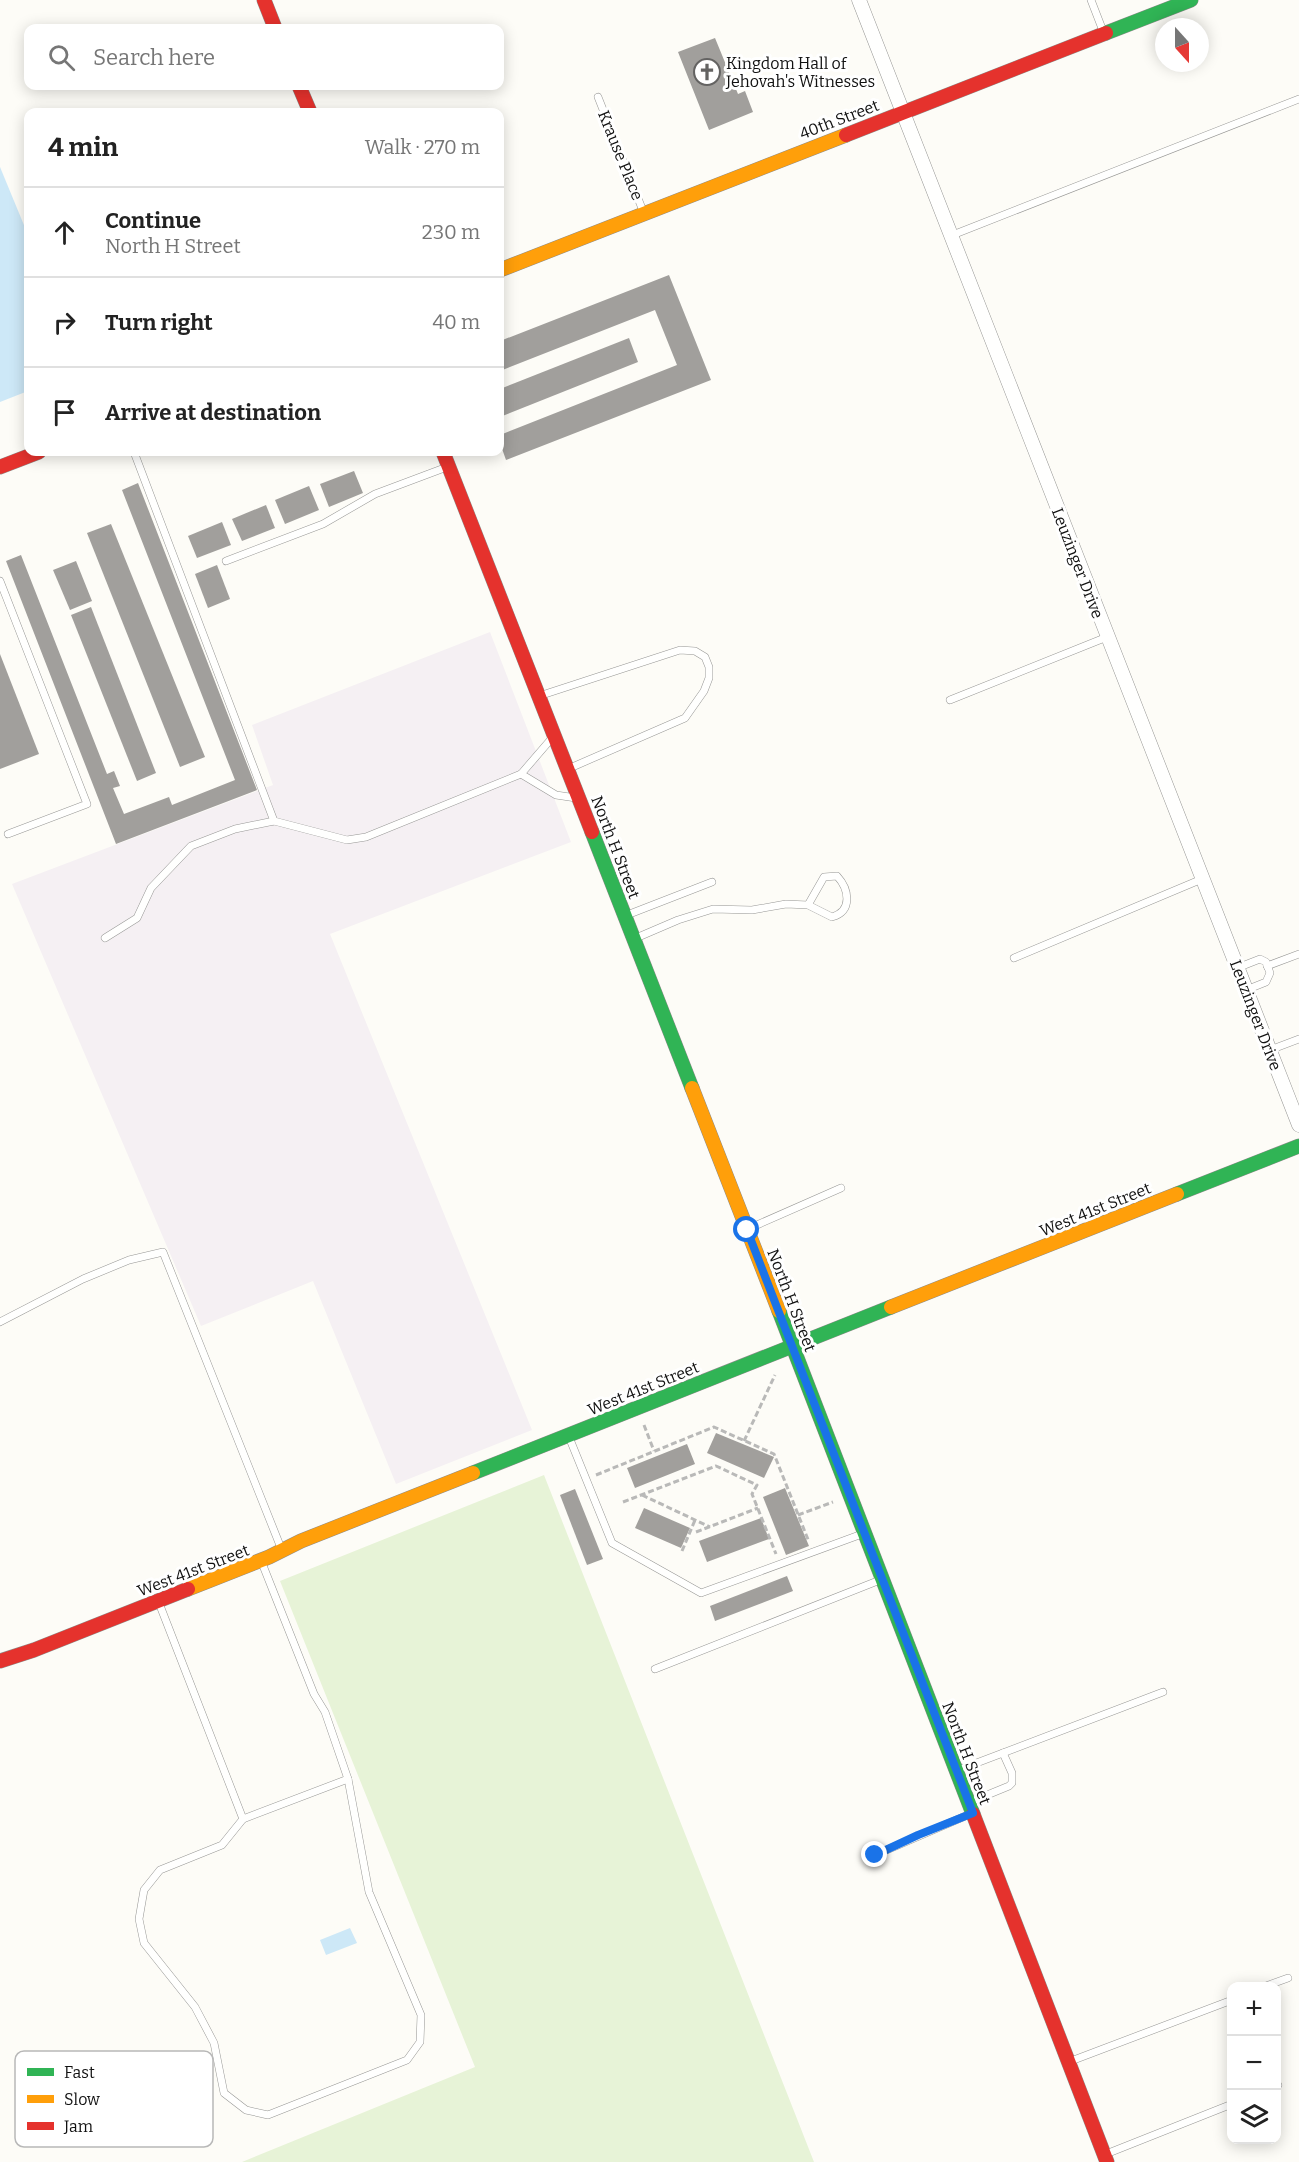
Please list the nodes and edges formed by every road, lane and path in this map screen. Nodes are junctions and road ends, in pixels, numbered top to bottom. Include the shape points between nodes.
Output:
1 (264, 0) edge
2 (859, 0) edge
3 (1091, 0) edge
4 (1191, 0) edge
5 (274, 24) edge
6 (1104, 33) junction
7 (301, 90) edge
8 (598, 97) dead end
9 (1299, 99) edge
10 (308, 108) edge
11 (902, 112) junction
12 (644, 213) junction
13 (950, 236) junction
14 (504, 268) edge
15 (29, 456) edge
16 (136, 456) edge
17 (445, 456) edge
18 (449, 466) junction
19 (0, 467) edge
20 (226, 561) dead end
21 (0, 581) edge
22 (1107, 637) junction
23 (539, 696) junction
24 (950, 700) dead end
25 (554, 736) junction
26 (567, 769) junction
27 (521, 774) junction
28 (579, 798) junction
29 (274, 821) junction
30 (8, 834) dead end
31 (1203, 879) junction
32 (712, 882) dead end
33 (808, 904) junction
34 (625, 916) junction
35 (105, 938) dead end
36 (634, 939) junction
37 (1299, 954) edge
38 (1014, 958) dead end
39 (1267, 966) junction
40 (1237, 968) junction
41 (1246, 990) junction
42 (1299, 1039) edge
43 (1270, 1050) junction
44 (1299, 1125) edge
45 (1299, 1146) edge
46 (841, 1188) dead end
47 (747, 1230) junction
48 (0, 1322) edge
49 (793, 1347) junction
50 (775, 1375) dead end
51 (643, 1422) dead end
52 (568, 1436) junction
53 (744, 1441) junction
54 (654, 1451) junction
55 (586, 1479) junction
56 (642, 1495) junction
57 (623, 1502) dead end
58 (833, 1502) dead end
59 (758, 1508) junction
60 (798, 1515) junction
61 (695, 1520) junction
62 (710, 1527) junction
63 (696, 1532) dead end
64 (865, 1533) junction
65 (282, 1551) junction
66 (682, 1551) dead end
67 (813, 1552) junction
68 (261, 1561) junction
69 (780, 1564) junction
70 (882, 1579) junction
71 (158, 1601) junction
72 (0, 1661) edge
73 (655, 1669) dead end
74 (1163, 1692) dead end
75 (1003, 1753) junction
76 (956, 1771) junction
77 (348, 1779) junction
78 (971, 1808) junction
79 (243, 1819) junction
80 (875, 1855) dead end
81 (1288, 1978) dead end
82 (1277, 1982) edge
83 (1227, 2002) edge
84 (1069, 2062) junction
85 (1227, 2106) edge
86 (1106, 2158) edge

1 - 5 street
2 - 11 street, Leuzinger Drive
3 - 6 lane
4 - 6 street, 40th Street
6 - 11 street, 40th Street
7 - 10 street
8 - 12 lane, Krause Place
9 - 13 lane
11 - 12 street, 40th Street
11 - 13 street, Leuzinger Drive
12 - 14 street, 40th Street
13 - 22 street, Leuzinger Drive
15 - 19 street
16 - 29 lane
17 - 18 street, North H Street
18 - 20 lane via 375,494 323,524
18 - 23 street, North H Street
21 - 30 lane via 87,804
22 - 24 lane
22 - 31 street, Leuzinger Drive
23 - 25 street, North H Street
23 - 26 lane via 680,650 695,651 705,657 709,667 704,691 685,718
25 - 26 street, North H Street
25 - 27 lane
26 - 28 street, North H Street
27 - 28 lane via 556,795
27 - 29 lane via 366,837 347,840
28 - 34 street, North H Street
29 - 35 lane via 235,829 191,846 151,888 137,918
31 - 38 lane
31 - 40 street, Leuzinger Drive
32 - 34 lane
33 - 33 lane via 837,915 848,901 845,884 837,876 824,877
33 - 36 lane via 752,910 713,909
34 - 36 street, North H Street
36 - 47 street, North H Street
37 - 39 lane
39 - 40 lane via 1260,959
39 - 41 lane via 1268,979
40 - 41 street, Leuzinger Drive
41 - 43 street, Leuzinger Drive
42 - 43 lane
43 - 44 street, Leuzinger Drive
45 - 49 street, West 41st Street
46 - 47 lane
47 - 49 street, North H Street
48 - 65 lane via 83,1279 129,1260 163,1252
49 - 52 street, West 41st Street
49 - 64 street, North H Street
50 - 53 path
51 - 54 path
52 - 55 lane
52 - 65 street, West 41st Street
53 - 54 path via 714,1427
53 - 60 path via 774,1454
54 - 55 path
55 - 69 lane via 612,1543 701,1593
56 - 57 path
56 - 59 path via 716,1466 757,1485 752,1494
56 - 61 path
58 - 60 path
59 - 62 path
59 - 69 path
60 - 67 path
61 - 62 path
61 - 66 path
62 - 63 path
64 - 67 lane
64 - 70 street, North H Street
65 - 68 street, West 41st Street
67 - 69 lane
68 - 71 street, West 41st Street
68 - 77 lane via 314,1694 325,1712
70 - 73 lane
70 - 76 street, North H Street
71 - 72 street, West 41st Street
71 - 79 lane
74 - 75 lane
75 - 76 lane
75 - 78 lane via 1012,1783
76 - 78 street, North H Street
77 - 79 lane
77 - 79 lane via 369,1892 422,2015 420,2042 407,2060 268,2115 246,2110 225,2093 214,2043 195,2007 144,1943 139,1919 144,1890 160,1870 222,1845
78 - 80 lane
78 - 84 street, North H Street
81 - 82 lane
83 - 84 lane
84 - 86 street, North H Street
85 - 86 lane

